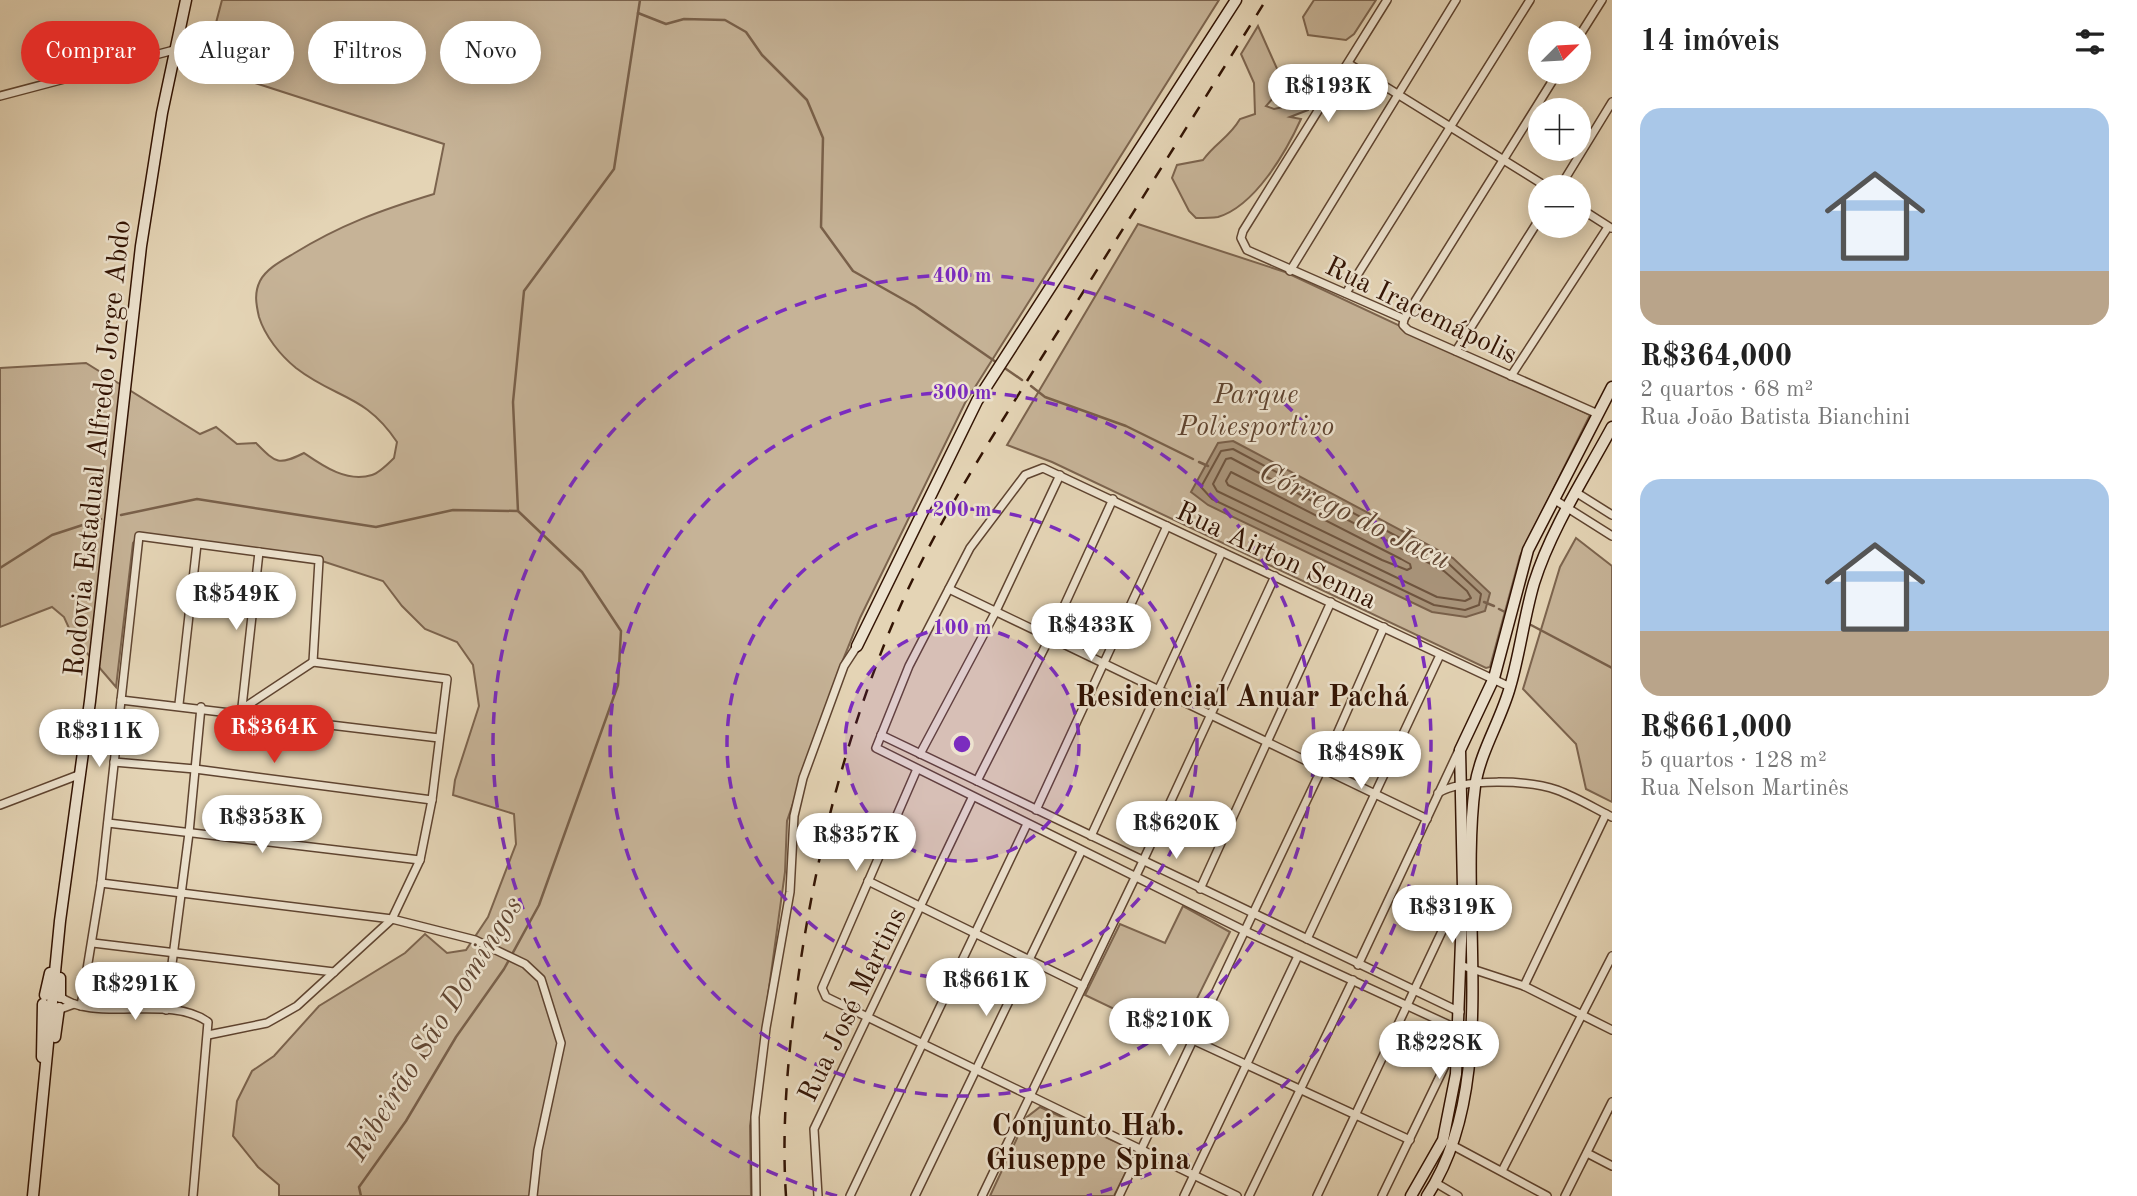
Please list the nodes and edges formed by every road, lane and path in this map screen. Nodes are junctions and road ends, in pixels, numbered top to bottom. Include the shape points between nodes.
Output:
1 (186, 0) edge
2 (1236, 0) edge
3 (1387, 0) edge
4 (1456, 0) edge
5 (1530, 0) edge
6 (1602, 0) edge
7 (181, 21) edge
8 (1589, 21) edge
9 (174, 50) joint
10 (1349, 64) junction
11 (1551, 84) edge
12 (1398, 94) junction
13 (0, 96) edge
14 (1612, 102) edge
15 (1451, 128) junction
16 (1504, 159) junction
17 (1529, 175) edge
18 (1567, 175) edge
19 (1591, 216) edge
20 (1610, 228) edge
21 (1528, 237) edge
22 (1290, 271) junction
23 (1346, 292) junction
24 (1404, 319) junction
25 (1456, 351) junction
26 (1511, 376) junction
27 (1612, 387) edge
28 (1598, 414) junction
29 (1612, 427) edge
30 (1060, 475) junction
31 (1577, 493) junction
32 (1113, 499) junction
33 (1555, 500) junction
34 (1569, 509) junction
35 (1612, 515) edge
36 (1167, 526) junction
37 (1612, 536) edge
38 (197, 544) junction
39 (259, 552) junction
40 (1222, 552) junction
41 (1275, 576) junction
42 (949, 589) junction
43 (1331, 602) junction
44 (995, 613) junction
45 (1384, 627) junction
46 (1049, 639) junction
47 (857, 646) joint
48 (1440, 655) junction
49 (313, 662) junction
50 (1105, 665) junction
51 (1494, 678) junction
52 (1510, 687) junction
53 (1160, 690) junction
54 (121, 700) junction
55 (178, 704) junction
56 (201, 707) junction
57 (242, 712) junction
58 (1212, 716) junction
59 (881, 735) junction
60 (439, 738) junction
61 (1268, 742) junction
62 (1460, 750) junction
63 (920, 754) junction
64 (114, 762) junction
65 (1459, 767) junction
66 (1322, 768) junction
67 (195, 769) junction
68 (917, 769) junction
69 (1479, 770) junction
70 (81, 774) junction
71 (977, 781) junction
72 (1476, 783) junction
73 (1460, 787) junction
74 (1376, 793) junction
75 (1438, 793) junction
76 (972, 798) junction
77 (432, 800) junction
78 (0, 805) edge
79 (1036, 810) junction
80 (1609, 816) edge
81 (1427, 819) junction
82 (108, 823) junction
83 (1027, 824) junction
84 (189, 833) junction
85 (1091, 836) junction
86 (1081, 852) junction
87 (421, 860) junction
88 (1143, 861) junction
89 (1136, 877) junction
90 (868, 881) junction
91 (101, 883) junction
92 (1200, 888) junction
93 (1463, 888) junction
94 (182, 893) junction
95 (921, 906) junction
96 (1253, 914) junction
97 (392, 919) junction
98 (1245, 931) junction
99 (976, 933) junction
100 (1307, 939) junction
101 (93, 943) junction
102 (174, 953) junction
103 (1298, 956) junction
104 (1612, 956) edge
105 (1030, 959) junction
106 (1358, 965) junction
107 (1460, 965) junction
108 (1472, 967) junction
109 (334, 972) junction
110 (1353, 981) junction
111 (1083, 986) junction
112 (1524, 986) junction
113 (1416, 992) junction
114 (52, 1001) junction
115 (78, 1005) junction
116 (1405, 1007) junction
117 (166, 1010) junction
118 (1460, 1012) junction
119 (1583, 1016) junction
120 (868, 1017) junction
121 (1460, 1030) junction
122 (1612, 1030) edge
123 (208, 1035) junction
124 (1193, 1040) junction
125 (923, 1044) junction
126 (1246, 1065) junction
127 (976, 1069) junction
128 (1300, 1090) junction
129 (1030, 1096) junction
130 (1612, 1102) edge
131 (1356, 1116) junction
132 (1410, 1140) junction
133 (1443, 1140) junction
134 (1454, 1146) junction
135 (1141, 1149) junction
136 (1587, 1153) junction
137 (1612, 1166) edge
138 (1502, 1171) junction
139 (1194, 1175) junction
140 (1436, 1183) junction
141 (33, 1196) edge
142 (193, 1196) edge
143 (533, 1196) edge
144 (755, 1196) edge
145 (818, 1196) edge
146 (850, 1196) edge
147 (915, 1196) edge
148 (982, 1196) edge
149 (1119, 1196) edge
150 (1184, 1196) edge
151 (1237, 1196) edge
152 (1249, 1196) edge
153 (1317, 1196) edge
154 (1382, 1196) edge
155 (1410, 1196) edge
156 (1427, 1196) edge
157 (1458, 1196) edge
158 (1547, 1196) edge
159 (1565, 1196) edge

1 - 7 street, Rodovia Estadual Alfredo Jorge Abdo
2 - 47 street via 977,401
3 - 10 street
4 - 12 street
5 - 15 street
6 - 8 street
9 - 13 street
9 - 70 street, Rodovia Estadual Alfredo Jorge Abdo via 141,246
10 - 12 street
10 - 22 street, Rua Iracemápolis via 1241,238 1247,250
11 - 16 street
12 - 15 street
12 - 22 street
14 - 18 street
15 - 16 street
15 - 23 street
16 - 17 street
16 - 24 street
19 - 20 street
20 - 26 street
21 - 25 street
22 - 23 street, Rua Iracemápolis
23 - 24 street, Rua Iracemápolis
24 - 25 street, Rua Iracemápolis via 1402,325 1409,330
25 - 26 street, Rua Iracemápolis
26 - 28 street, Rua Iracemápolis
27 - 28 street
28 - 33 street
29 - 31 street
30 - 32 street, Rua Airton Senna
30 - 42 street, Rua Airton Senna via 1043,468 1025,475 992,515
30 - 44 street
31 - 34 street
31 - 35 street
32 - 36 street, Rua Airton Senna
32 - 46 street
33 - 34 street
33 - 51 street via 1524,561
34 - 37 street
34 - 52 street via 1534,584
36 - 40 street, Rua Airton Senna
36 - 50 street
38 - 39 street
38 - 54 street via 138,536
38 - 55 street
39 - 49 street via 319,560
39 - 57 street
40 - 41 street, Rua Airton Senna
40 - 53 street
41 - 43 street, Rua Airton Senna
41 - 58 street
42 - 44 street
42 - 59 street via 909,666
43 - 45 street, Rua Airton Senna
43 - 61 street
44 - 46 street
44 - 63 street
45 - 48 street, Rua Airton Senna
45 - 66 street
46 - 50 street
46 - 71 street
47 - 144 street via 844,666 794,816 790,892 755,1117
48 - 51 street, Rua Airton Senna
48 - 74 street
49 - 57 street
49 - 60 street via 447,679
50 - 53 street
50 - 79 street
51 - 52 street, Rua Airton Senna
51 - 62 street
52 - 69 street
53 - 58 street
53 - 85 street
54 - 55 street
54 - 64 street
55 - 56 street
56 - 57 street
56 - 67 street
57 - 60 street
58 - 61 street
58 - 88 street
59 - 63 street
59 - 68 street via 876,748
60 - 77 street
61 - 66 street
61 - 92 street
62 - 65 street
62 - 75 street
63 - 71 street
64 - 67 street
64 - 82 street
65 - 69 street via 1466,775
65 - 73 street
66 - 74 street
66 - 96 street
67 - 77 street
67 - 84 street
68 - 76 street
68 - 90 street
69 - 72 street
70 - 78 street
70 - 114 street, Rodovia Estadual Alfredo Jorge Abdo
71 - 79 street
72 - 73 street
72 - 80 street via 1557,790
72 - 108 street
73 - 75 street
73 - 93 street
74 - 81 street
74 - 100 street
75 - 81 street
76 - 83 street
76 - 95 street, Rua José Martins
77 - 87 street
79 - 85 street
80 - 112 street
81 - 106 street
82 - 84 street
82 - 91 street
83 - 86 street
83 - 99 street
84 - 87 street
84 - 94 street
85 - 88 street
86 - 89 street
86 - 105 street
87 - 97 street
88 - 89 street
88 - 92 street
89 - 98 street
89 - 111 street
90 - 95 street
90 - 120 street via 822,988 826,997
91 - 94 street
91 - 101 street
92 - 96 street
93 - 107 street
93 - 113 street
94 - 97 street
94 - 102 street
95 - 99 street
95 - 120 street, Rua José Martins
96 - 98 street
96 - 100 street
97 - 109 street
97 - 143 street via 447,931 506,954 541,979 561,1043
98 - 103 street
98 - 124 street
99 - 105 street
99 - 125 street
100 - 106 street
101 - 102 street
101 - 115 street
102 - 109 street
102 - 117 street
103 - 110 street
103 - 126 street
104 - 119 street
105 - 111 street
105 - 127 street
106 - 113 street
107 - 108 street
107 - 118 street
108 - 112 street
108 - 134 street via 1472,1037
109 - 123 street via 297,1006 267,1023
110 - 116 street
110 - 128 street
111 - 129 street
112 - 119 street
113 - 116 street
113 - 118 street
114 - 115 street
114 - 141 street, Rodovia Estadual Alfredo Jorge Abdo
115 - 117 street
116 - 121 street
116 - 131 street
117 - 123 street via 205,1019
118 - 121 street
119 - 122 street
119 - 138 street
120 - 125 street
120 - 145 street, Rua José Martins via 814,1129
121 - 132 street
121 - 133 street
123 - 142 street
124 - 126 street
124 - 135 street
125 - 127 street
125 - 146 street
126 - 128 street
126 - 139 street
127 - 129 street
127 - 147 street
128 - 131 street
128 - 152 street
129 - 135 street
129 - 148 street
130 - 136 street
131 - 132 street
131 - 153 street
132 - 154 street
133 - 134 street
133 - 155 street
134 - 138 street
134 - 140 street
135 - 139 street
135 - 149 street
136 - 137 street
136 - 159 street
138 - 158 street
139 - 150 street
139 - 151 street
140 - 156 street
140 - 157 street

